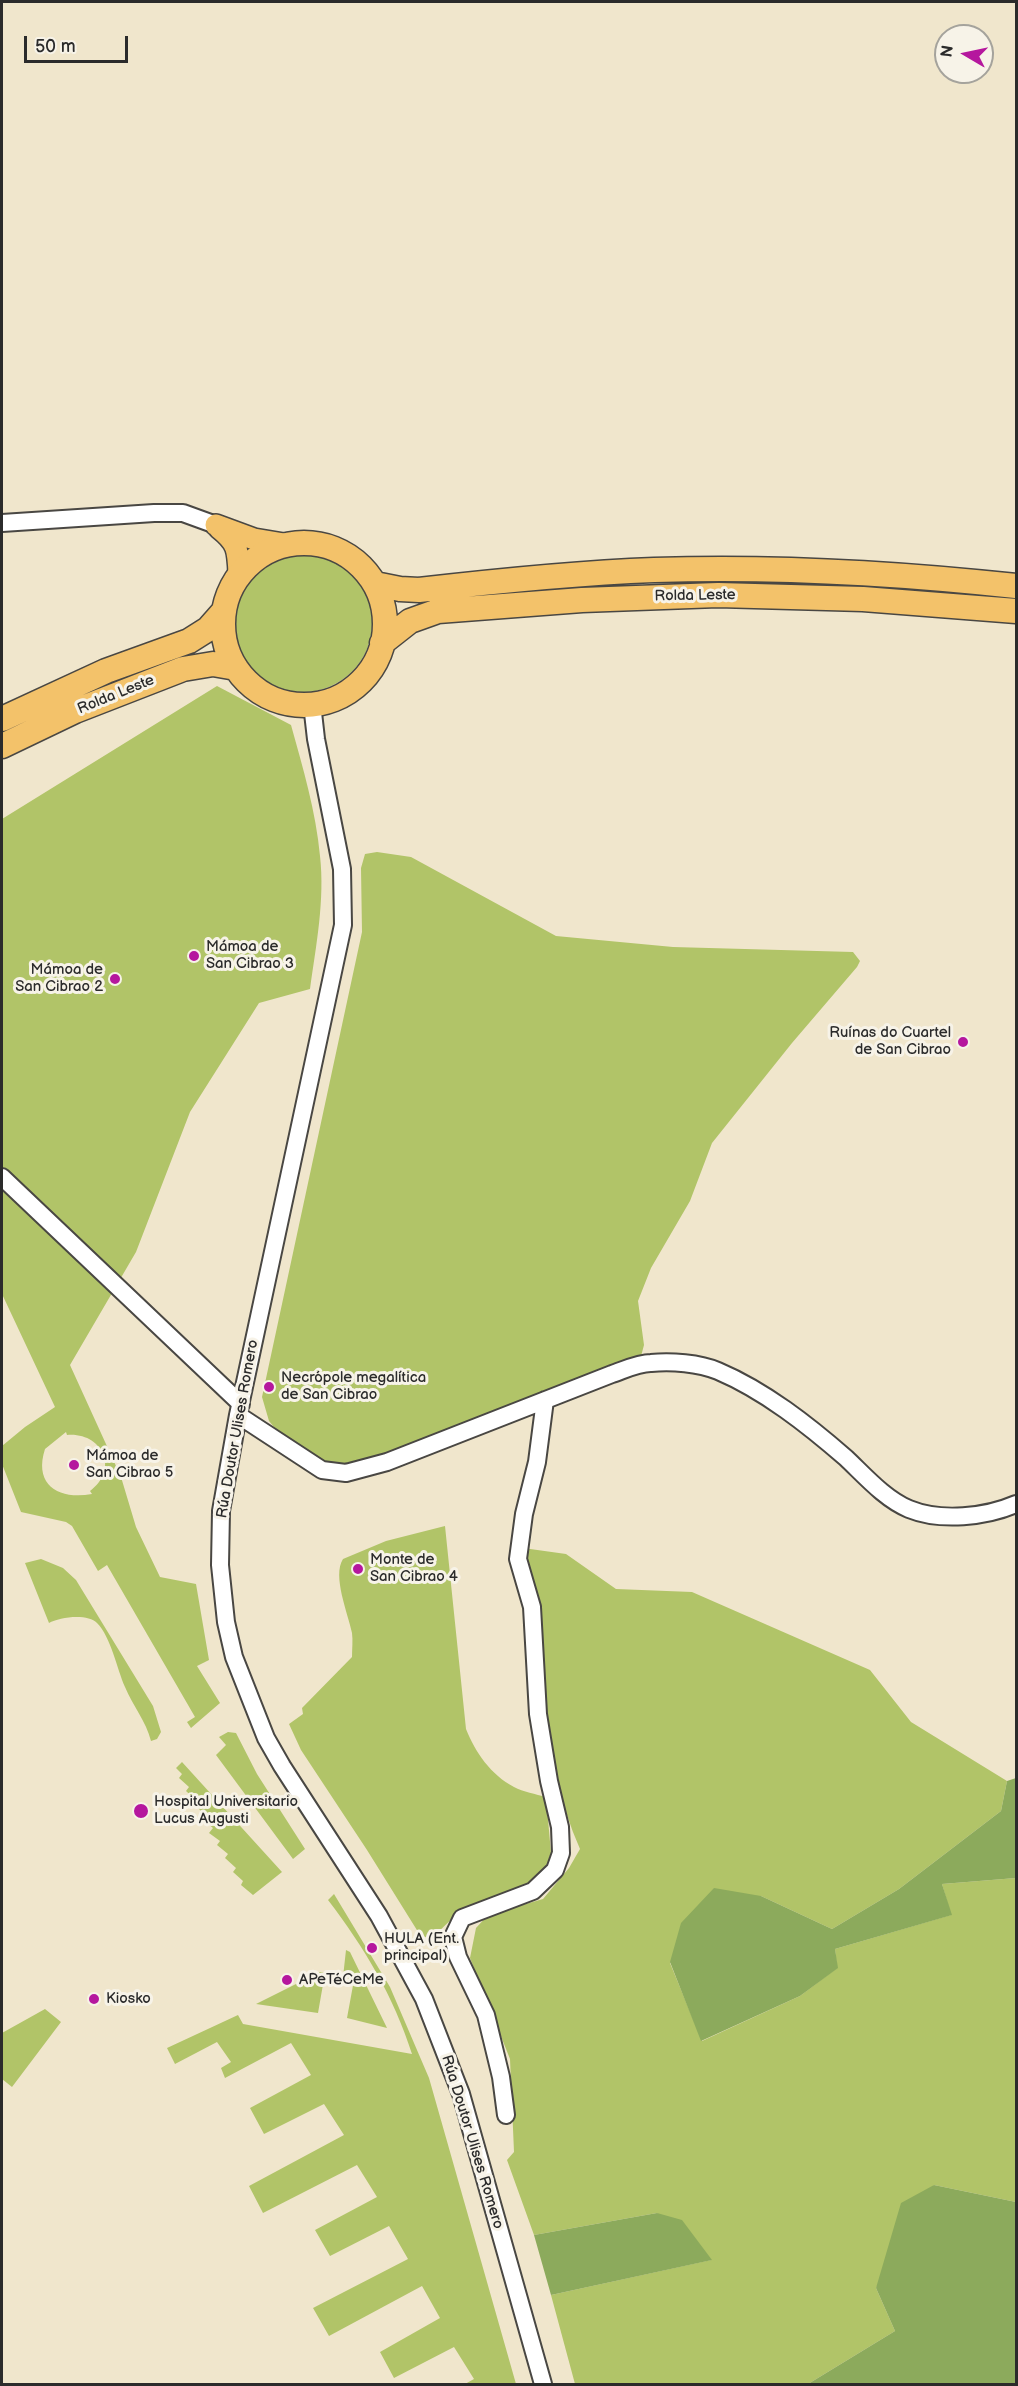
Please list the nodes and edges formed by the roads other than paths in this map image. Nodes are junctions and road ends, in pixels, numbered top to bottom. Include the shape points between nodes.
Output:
1 (2, 523) edge
2 (216, 525) junction
3 (284, 544) junction
4 (239, 574) junction
5 (375, 584) junction
6 (1017, 586) edge
7 (1017, 611) edge
8 (224, 612) junction
9 (382, 643) junction
10 (236, 668) junction
11 (312, 704) junction
12 (2, 719) edge
13 (2, 746) edge
14 (2, 1177) edge
15 (545, 1400) junction
16 (239, 1410) junction
17 (1017, 1504) edge
18 (506, 2115) dead end
19 (543, 2385) edge

1 - 2 street via 183,513
2 - 3 main road via 254,539
2 - 4 main road via 232,538 238,551
3 - 4 highway, Rolda Leste via 259,556
3 - 5 highway, Rolda Leste via 310,542 336,549 358,563
4 - 8 highway, Rolda Leste
5 - 6 highway, Rolda Leste via 419,590 577,574 712,570 844,572
5 - 9 highway, Rolda Leste via 385,623
7 - 9 highway, Rolda Leste via 863,599 654,597 438,611 410,621
8 - 10 highway, Rolda Leste via 225,641
8 - 12 highway, Rolda Leste via 189,641 106,671
9 - 11 highway, Rolda Leste via 364,678 332,700
10 - 11 highway, Rolda Leste via 250,685 269,697 290,704
10 - 13 highway, Rolda Leste via 213,664 183,669 75,711
11 - 16 street, Rúa Doutor Ulises Romero via 342,869 343,926
14 - 16 street
15 - 16 street via 387,1462 346,1473 322,1470
15 - 17 street via 649,1362 717,1370 818,1434 886,1495 909,1509 944,1517 975,1515
15 - 18 street via 518,1559 532,1607 538,1714 560,1827 561,1853 555,1870 533,1891 462,1918 453,1937 458,1957 486,2015
16 - 19 street, Rúa Doutor Ulises Romero via 220,1511 220,1565 234,1657 266,1738 379,1916 424,1999 461,2094

